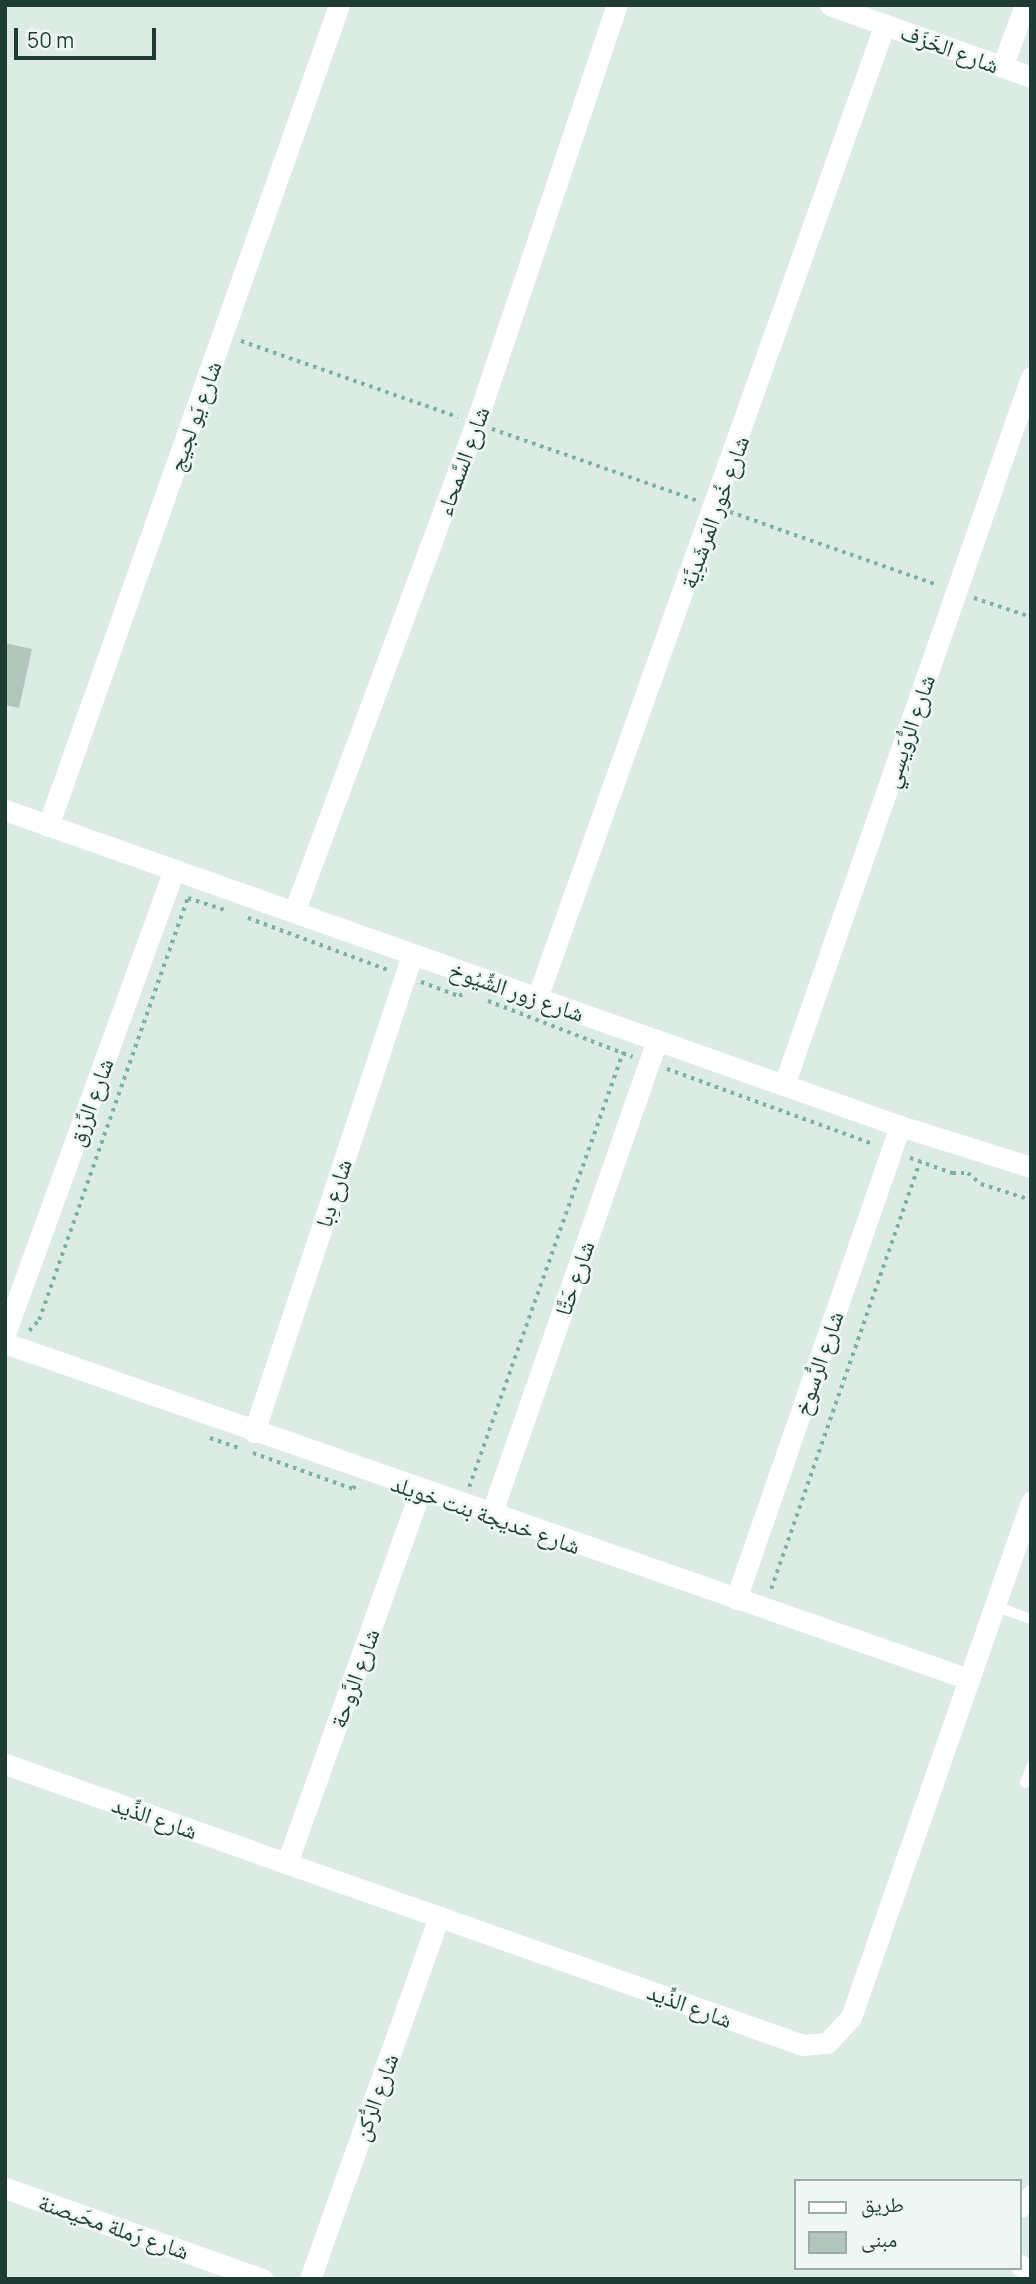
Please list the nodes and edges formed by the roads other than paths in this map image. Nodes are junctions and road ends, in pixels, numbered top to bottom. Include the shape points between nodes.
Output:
1 (339, 5) edge
2 (617, 5) edge
3 (830, 5) edge
4 (1025, 5) edge
5 (885, 24) junction
6 (1002, 66) junction
7 (1031, 77) edge
8 (1031, 377) edge
9 (5, 810) edge
10 (48, 826) junction
11 (174, 870) junction
12 (294, 912) junction
13 (412, 955) junction
14 (537, 998) junction
15 (657, 1040) junction
16 (784, 1085) junction
17 (900, 1126) junction
18 (1031, 1167) edge
19 (5, 1334) edge
20 (5, 1343) edge
21 (254, 1432) junction
22 (420, 1492) junction
23 (1031, 1503) edge
24 (491, 1516) junction
25 (736, 1599) junction
26 (995, 1606) junction
27 (1031, 1619) edge
28 (969, 1679) junction
29 (5, 1764) edge
30 (1031, 1766) edge
31 (1025, 1783) dead end
32 (287, 1863) junction
33 (439, 1916) junction
34 (5, 2188) edge
35 (262, 2279) edge
36 (310, 2279) edge

1 - 10 street, شارع يَو لجيج
2 - 12 street, شارع السَّمحاء via 476,423
3 - 5 street, شارع الخَزَف
4 - 6 street
5 - 6 street, شارع الخَزَف
5 - 14 street, شارع خُور المَرشَدِيَّة
6 - 7 street, شارع الخَزَف
8 - 16 street, شارع الرُّوَيسِي
9 - 10 street, شارع زور الشِّيُوخ
10 - 11 street, شارع زور الشِّيُوخ
11 - 12 street, شارع زور الشِّيُوخ
11 - 19 street, شارع الرِّزق
12 - 13 street, شارع زور الشِّيُوخ
13 - 14 street, شارع زور الشِّيُوخ
13 - 21 street, شارع دِبا
14 - 15 street, شارع زور الشِّيُوخ
15 - 16 street, شارع زور الشِّيُوخ
15 - 24 street, شارع حَتَّا
16 - 17 street, شارع زور الشِّيُوخ
17 - 18 street, شارع زور الشِّيُوخ
17 - 25 street, شارع الرُّسوخ
20 - 21 street, شارع خديجة بنت خويلد
21 - 22 street, شارع خديجة بنت خويلد
22 - 24 street, شارع خديجة بنت خويلد
22 - 32 street, شارع الرَّوحة
23 - 26 street, شارع الذِّيد
24 - 25 street, شارع خديجة بنت خويلد
25 - 28 street, شارع خديجة بنت خويلد
26 - 27 lane
26 - 28 street, شارع الذِّيد
28 - 33 street, شارع الذِّيد via 851,2017 827,2043 803,2045
29 - 32 street, شارع الذِّيد
30 - 31 lane
32 - 33 street, شارع الذِّيد
33 - 36 street, شارع الرُّكن
34 - 35 street, شارع رَملة محَيصنة

